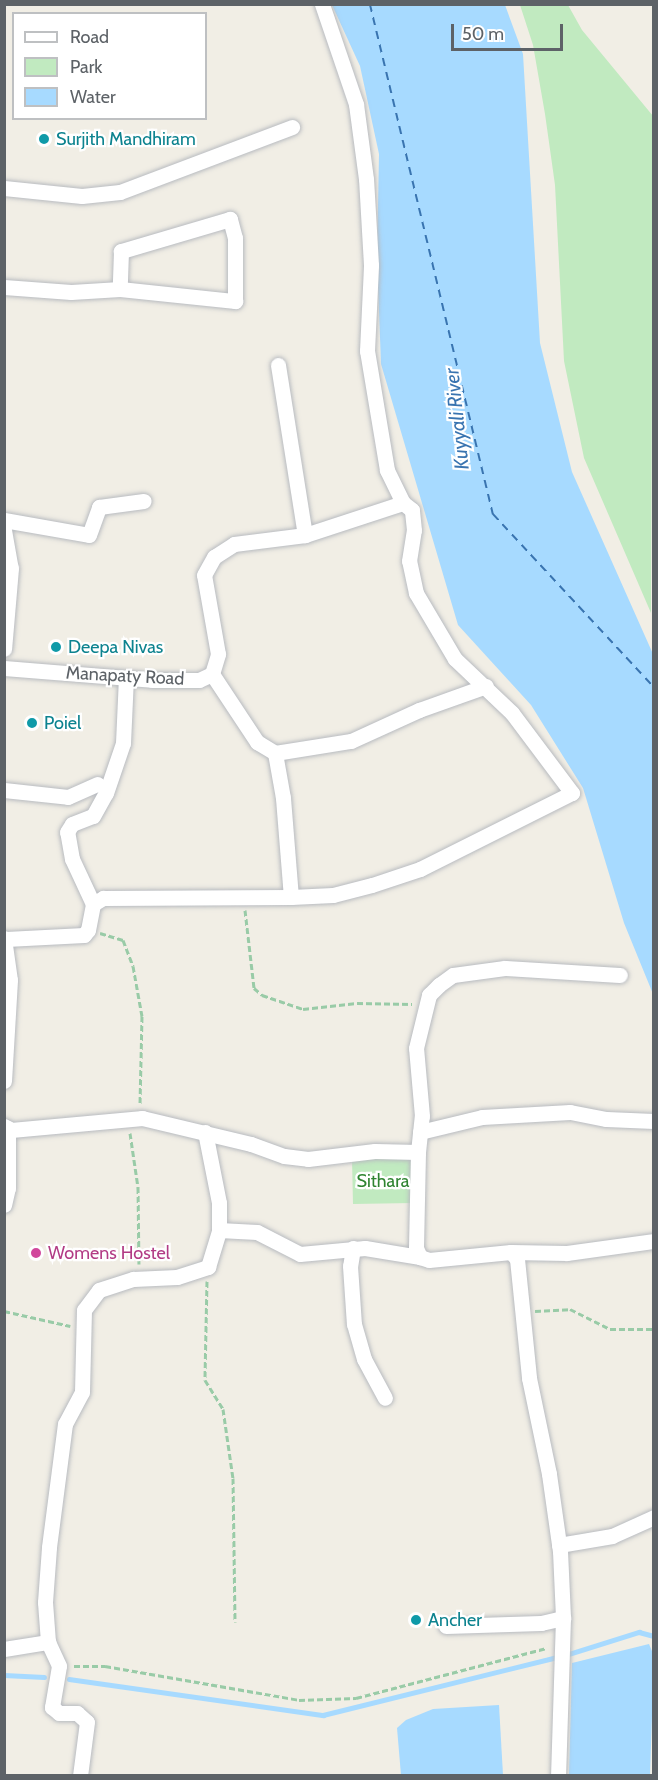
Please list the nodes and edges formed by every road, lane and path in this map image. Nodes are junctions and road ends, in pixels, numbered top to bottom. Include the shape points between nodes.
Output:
1 (322, 4) edge
2 (292, 127) dead end
3 (4, 188) edge
4 (4, 287) edge
5 (120, 289) junction
6 (278, 365) dead end
7 (144, 501) dead end
8 (403, 503) junction
9 (4, 520) edge
10 (4, 530) edge
11 (305, 535) junction
12 (5, 642) edge
13 (4, 668) edge
14 (212, 674) junction
15 (126, 678) junction
16 (486, 686) junction
17 (274, 753) junction
18 (97, 784) dead end
19 (4, 790) edge
20 (245, 896) junction
21 (291, 897) junction
22 (93, 904) junction
23 (88, 930) junction
24 (5, 939) edge
25 (620, 975) dead end
26 (426, 1003) junction
27 (4, 1081) edge
28 (136, 1120) junction
29 (654, 1121) edge
30 (6, 1127) edge
31 (205, 1132) junction
32 (420, 1132) junction
33 (418, 1152) junction
34 (4, 1205) edge
35 (219, 1230) junction
36 (654, 1241) edge
37 (352, 1248) junction
38 (512, 1252) junction
39 (420, 1257) junction
40 (208, 1267) junction
41 (138, 1278) junction
42 (4, 1311) edge
43 (521, 1311) junction
44 (654, 1329) edge
45 (82, 1330) junction
46 (385, 1398) dead end
47 (654, 1517) edge
48 (559, 1545) junction
49 (563, 1618) junction
50 (235, 1622) dead end
51 (446, 1626) dead end
52 (562, 1638) junction
53 (48, 1642) junction
54 (4, 1648) edge
55 (59, 1666) junction
56 (80, 1776) edge
57 (558, 1776) edge

1 - 8 street via 356,104 371,265 367,351 387,470
2 - 3 street via 120,192 81,196
4 - 5 street via 71,292
5 - 5 street via 236,301 236,238 230,219 121,251
6 - 11 street
7 - 9 street via 99,507 89,536
8 - 11 street
8 - 16 street via 412,510 414,530 409,561 416,593 455,659
10 - 12 street via 11,568
11 - 14 street via 242,542 214,557 204,575 218,654
13 - 15 street, Manapaty Road
14 - 15 street, Manapaty Road via 179,681
14 - 17 street via 257,742
15 - 22 street via 123,743 106,793 93,816 72,824 67,832 72,859
16 - 17 street via 419,710 351,741
16 - 21 street via 550,759 572,793 420,869 333,895
17 - 21 street via 283,798
18 - 19 street via 68,797
20 - 21 street
20 - 22 street via 103,898
20 - 26 path via 254,988 262,995 303,1009 357,1003
22 - 23 street
23 - 24 street via 84,934
23 - 28 path via 123,940 133,966 142,1016
24 - 27 street via 9,1029
25 - 26 street via 506,968 464,973 439,985
26 - 32 street via 416,1048
28 - 30 street
28 - 31 street
28 - 41 path
29 - 32 street via 606,1119 570,1112 482,1117
30 - 34 street via 8,1188
31 - 33 street via 284,1156 308,1159 375,1150
31 - 35 street via 219,1203
32 - 33 street
33 - 39 street via 416,1248
35 - 37 street via 257,1232 300,1254
35 - 40 street
36 - 38 street via 567,1253
37 - 39 street
37 - 46 street via 354,1324 364,1359
38 - 39 street via 429,1260
38 - 43 street via 517,1259
40 - 41 street via 177,1277
40 - 50 path via 205,1380 223,1408 233,1478
41 - 45 street via 99,1290 84,1310
42 - 45 path
43 - 44 path via 570,1309 610,1329
43 - 48 street
45 - 53 street via 81,1392 65,1424 49,1547 45,1602
47 - 48 street via 612,1536
48 - 49 street
49 - 51 street via 541,1623
49 - 52 street
52 - 55 path via 555,1646 533,1653 356,1698 299,1700 105,1666
52 - 57 street
53 - 54 street
53 - 55 street
55 - 56 street via 52,1707 59,1713 77,1713 87,1722

